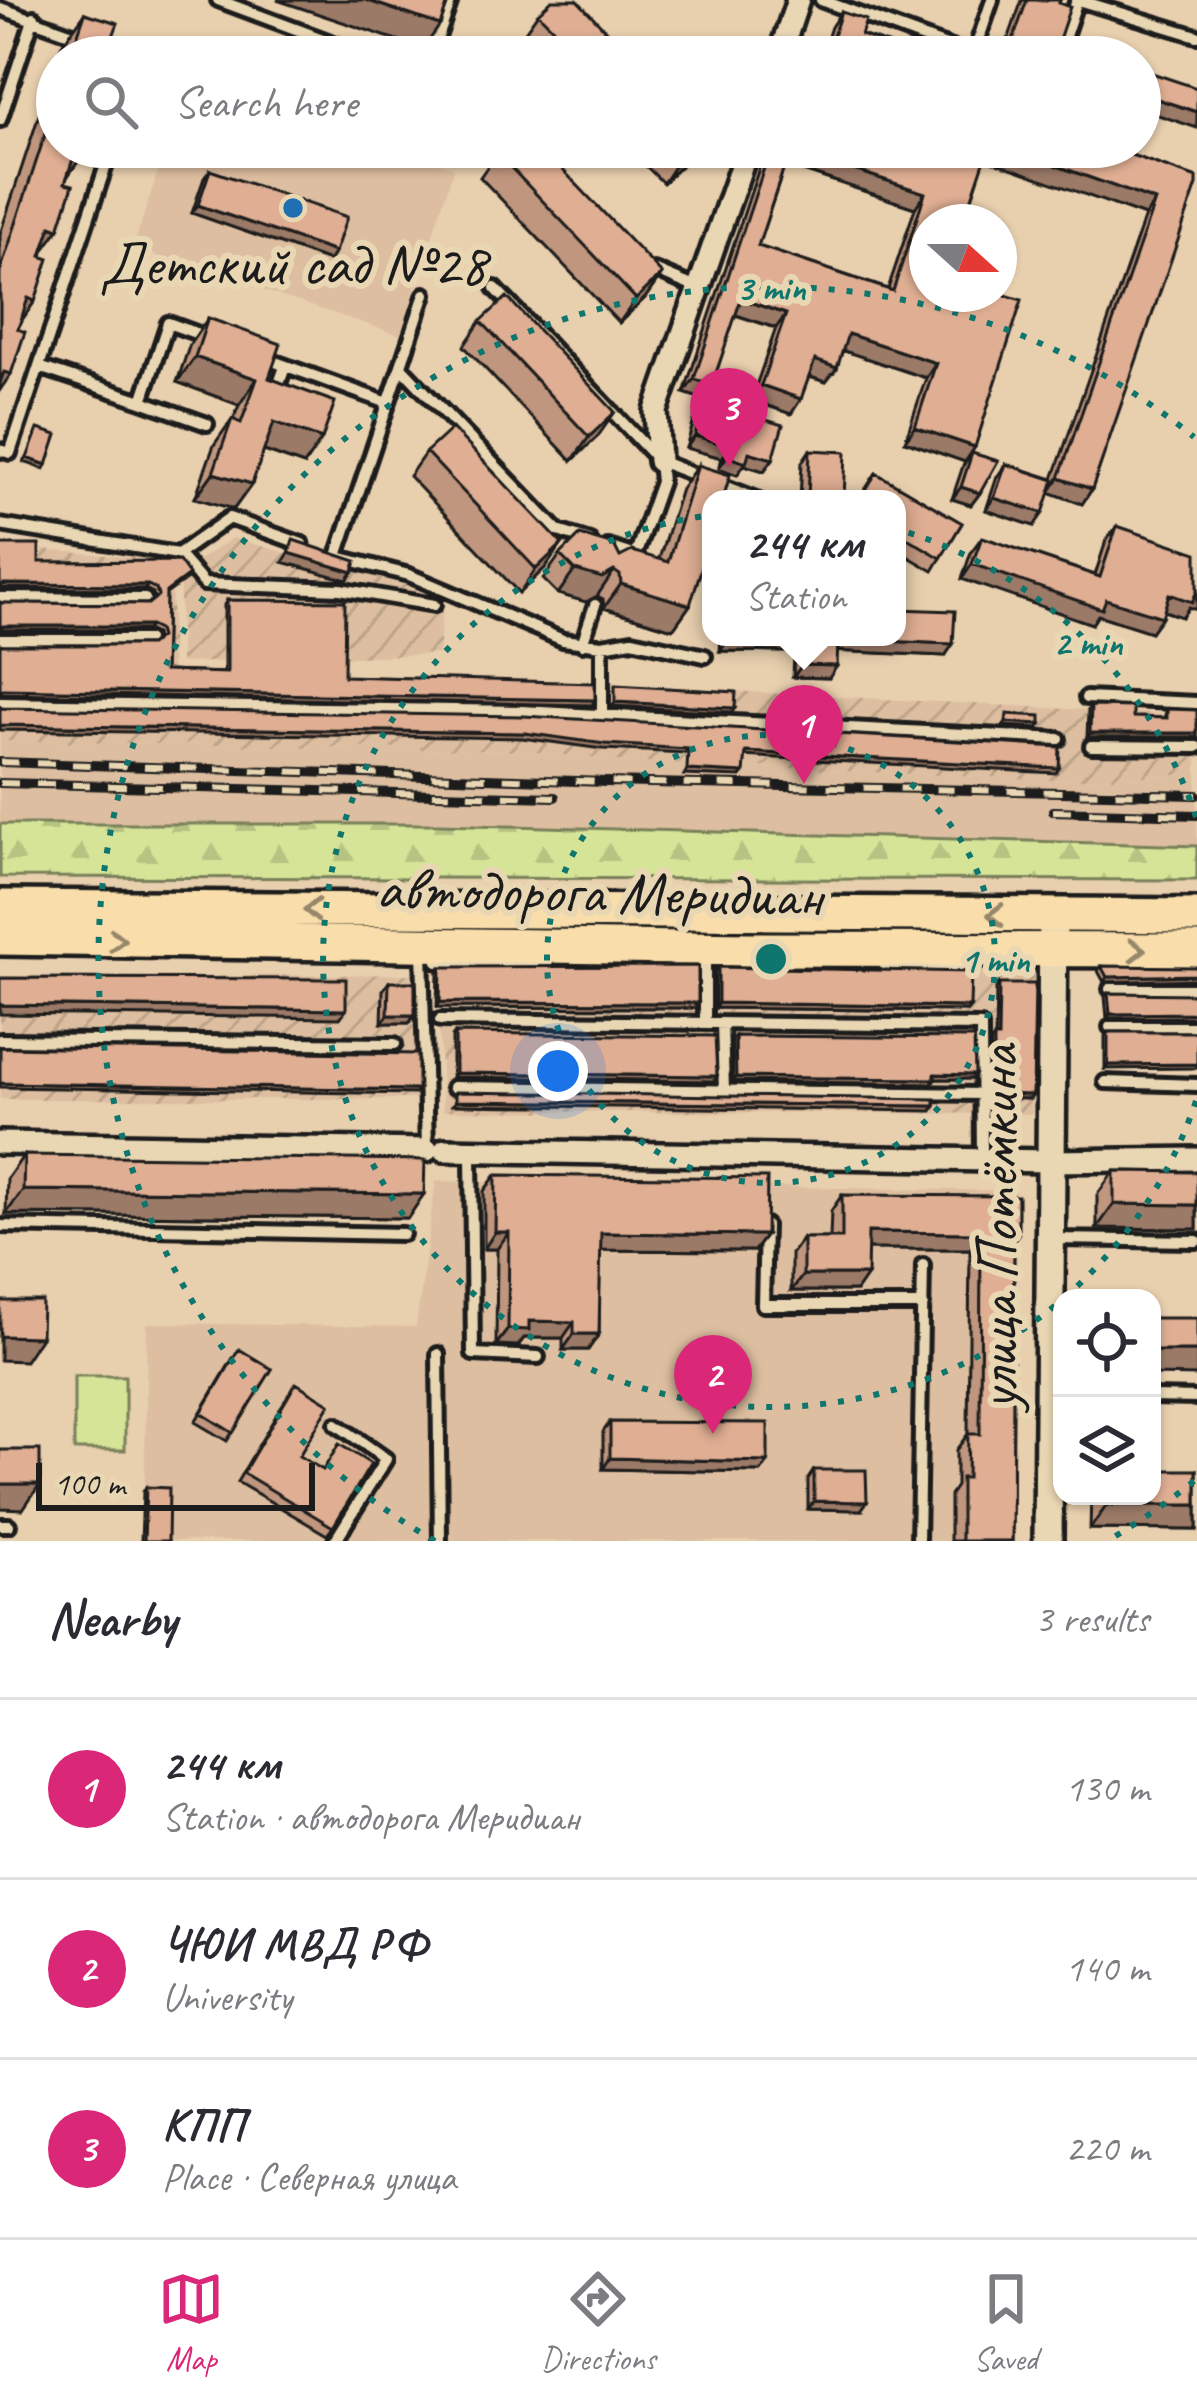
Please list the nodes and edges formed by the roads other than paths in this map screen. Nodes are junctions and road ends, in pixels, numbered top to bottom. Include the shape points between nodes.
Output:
1 (218, 0) edge
2 (452, 0) edge
3 (798, 0) edge
4 (821, 0) edge
5 (992, 0) edge
6 (1078, 0) edge
7 (0, 8) edge
8 (34, 17) junction
9 (79, 36) edge
10 (315, 36) edge
11 (439, 36) edge
12 (786, 36) edge
13 (917, 36) edge
14 (980, 36) edge
15 (1065, 36) edge
16 (1197, 36) edge
17 (0, 120) edge
18 (105, 168) edge
19 (737, 168) edge
20 (641, 258) edge
21 (495, 288) dead end
22 (699, 289) junction
23 (425, 294) dead end
24 (39, 367) junction
25 (285, 367) junction
26 (401, 367) junction
27 (142, 400) junction
28 (273, 400) edge
29 (388, 404) junction
30 (208, 424) dead end
31 (0, 450) edge
32 (659, 461) junction
33 (734, 490) edge
34 (0, 525) edge
35 (178, 554) junction
36 (337, 556) junction
37 (0, 598) edge
38 (145, 598) edge
39 (434, 605) dead end
40 (596, 605) edge
41 (0, 640) edge
42 (147, 640) edge
43 (582, 644) junction
44 (602, 645) junction
45 (705, 656) dead end
46 (1085, 698) dead end
47 (1197, 703) edge
48 (0, 704) edge
49 (602, 717) junction
50 (1060, 740) dead end
51 (1091, 746) dead end
52 (1197, 747) edge
53 (0, 907) edge
54 (1197, 916) edge
55 (1053, 932) junction
56 (0, 938) edge
57 (1197, 950) edge
58 (430, 953) junction
59 (571, 962) edge
60 (660, 962) edge
61 (705, 962) junction
62 (776, 964) edge
63 (872, 965) edge
64 (968, 967) edge
65 (1110, 989) edge
66 (1197, 989) edge
67 (440, 1020) dead end
68 (705, 1023) junction
69 (722, 1023) junction
70 (1110, 1027) edge
71 (1197, 1028) edge
72 (0, 1040) edge
73 (395, 1044) dead end
74 (1105, 1082) dead end
75 (1197, 1085) edge
76 (453, 1087) edge
77 (724, 1091) junction
78 (982, 1094) junction
79 (0, 1142) edge
80 (436, 1150) junction
81 (471, 1150) junction
82 (982, 1159) junction
83 (1197, 1159) edge
84 (1051, 1161) junction
85 (765, 1220) edge
86 (0, 1226) edge
87 (403, 1234) dead end
88 (1050, 1239) junction
89 (1197, 1241) edge
90 (923, 1264) dead end
91 (1054, 1289) edge
92 (922, 1305) junction
93 (438, 1354) dead end
94 (538, 1357) dead end
95 (1161, 1397) edge
96 (1197, 1398) edge
97 (336, 1424) dead end
98 (1053, 1495) edge
99 (335, 1541) edge
100 (440, 1541) edge
101 (918, 1541) edge
102 (1048, 1541) edge

1 - 10 lane
2 - 11 lane
3 - 12 street
4 - 13 lane
5 - 14 lane
6 - 15 lane
6 - 16 lane
7 - 8 lane
8 - 9 lane
8 - 17 lane
18 - 24 lane
19 - 22 street
20 - 22 lane
21 - 32 lane
22 - 32 street via 656,411
23 - 26 lane
24 - 27 lane
24 - 31 lane via 10,453
25 - 27 lane via 168,323
25 - 28 lane
25 - 29 lane
26 - 29 lane
26 - 32 lane via 558,531 612,555 635,556 661,482
27 - 30 lane
29 - 36 lane
32 - 33 lane
34 - 35 lane
35 - 36 lane via 229,518
35 - 39 lane via 204,584 340,589
36 - 43 lane via 409,575
37 - 38 lane
40 - 43 lane
41 - 42 lane
43 - 44 lane
44 - 45 lane via 632,640
44 - 49 lane
46 - 47 lane
48 - 49 lane
49 - 50 lane
51 - 52 lane
55 -> 53 main road, автодорога Меридиан
54 - 55 main road, автодорога Меридиан
55 -> 57 main road, автодорога Меридиан
55 - 58 main road, автодорога Меридиан
55 - 84 street, улица Потёмкина
56 -> 58 main road, автодорога Меридиан
58 - 59 lane
58 - 80 lane
60 - 61 lane
61 - 62 lane
61 - 68 lane
63 - 64 lane
65 - 66 lane
67 - 68 lane
68 - 69 lane
69 - 77 lane
69 - 78 lane via 981,1026
70 - 71 lane
72 - 73 lane
74 - 75 lane
76 - 77 lane
77 - 78 lane
78 - 82 lane
79 - 80 street
80 - 81 street
81 - 82 street via 766,1166
81 - 94 lane via 473,1354
82 - 84 street
83 - 84 street
84 - 88 street, улица Потёмкина
85 - 92 lane via 763,1305
86 - 87 lane
88 - 89 lane
88 - 91 street, улица Потёмкина
90 - 92 lane
92 - 101 lane
93 - 100 lane
95 - 96 lane
97 - 99 lane via 386,1459
98 - 102 street, улица Потёмкина

